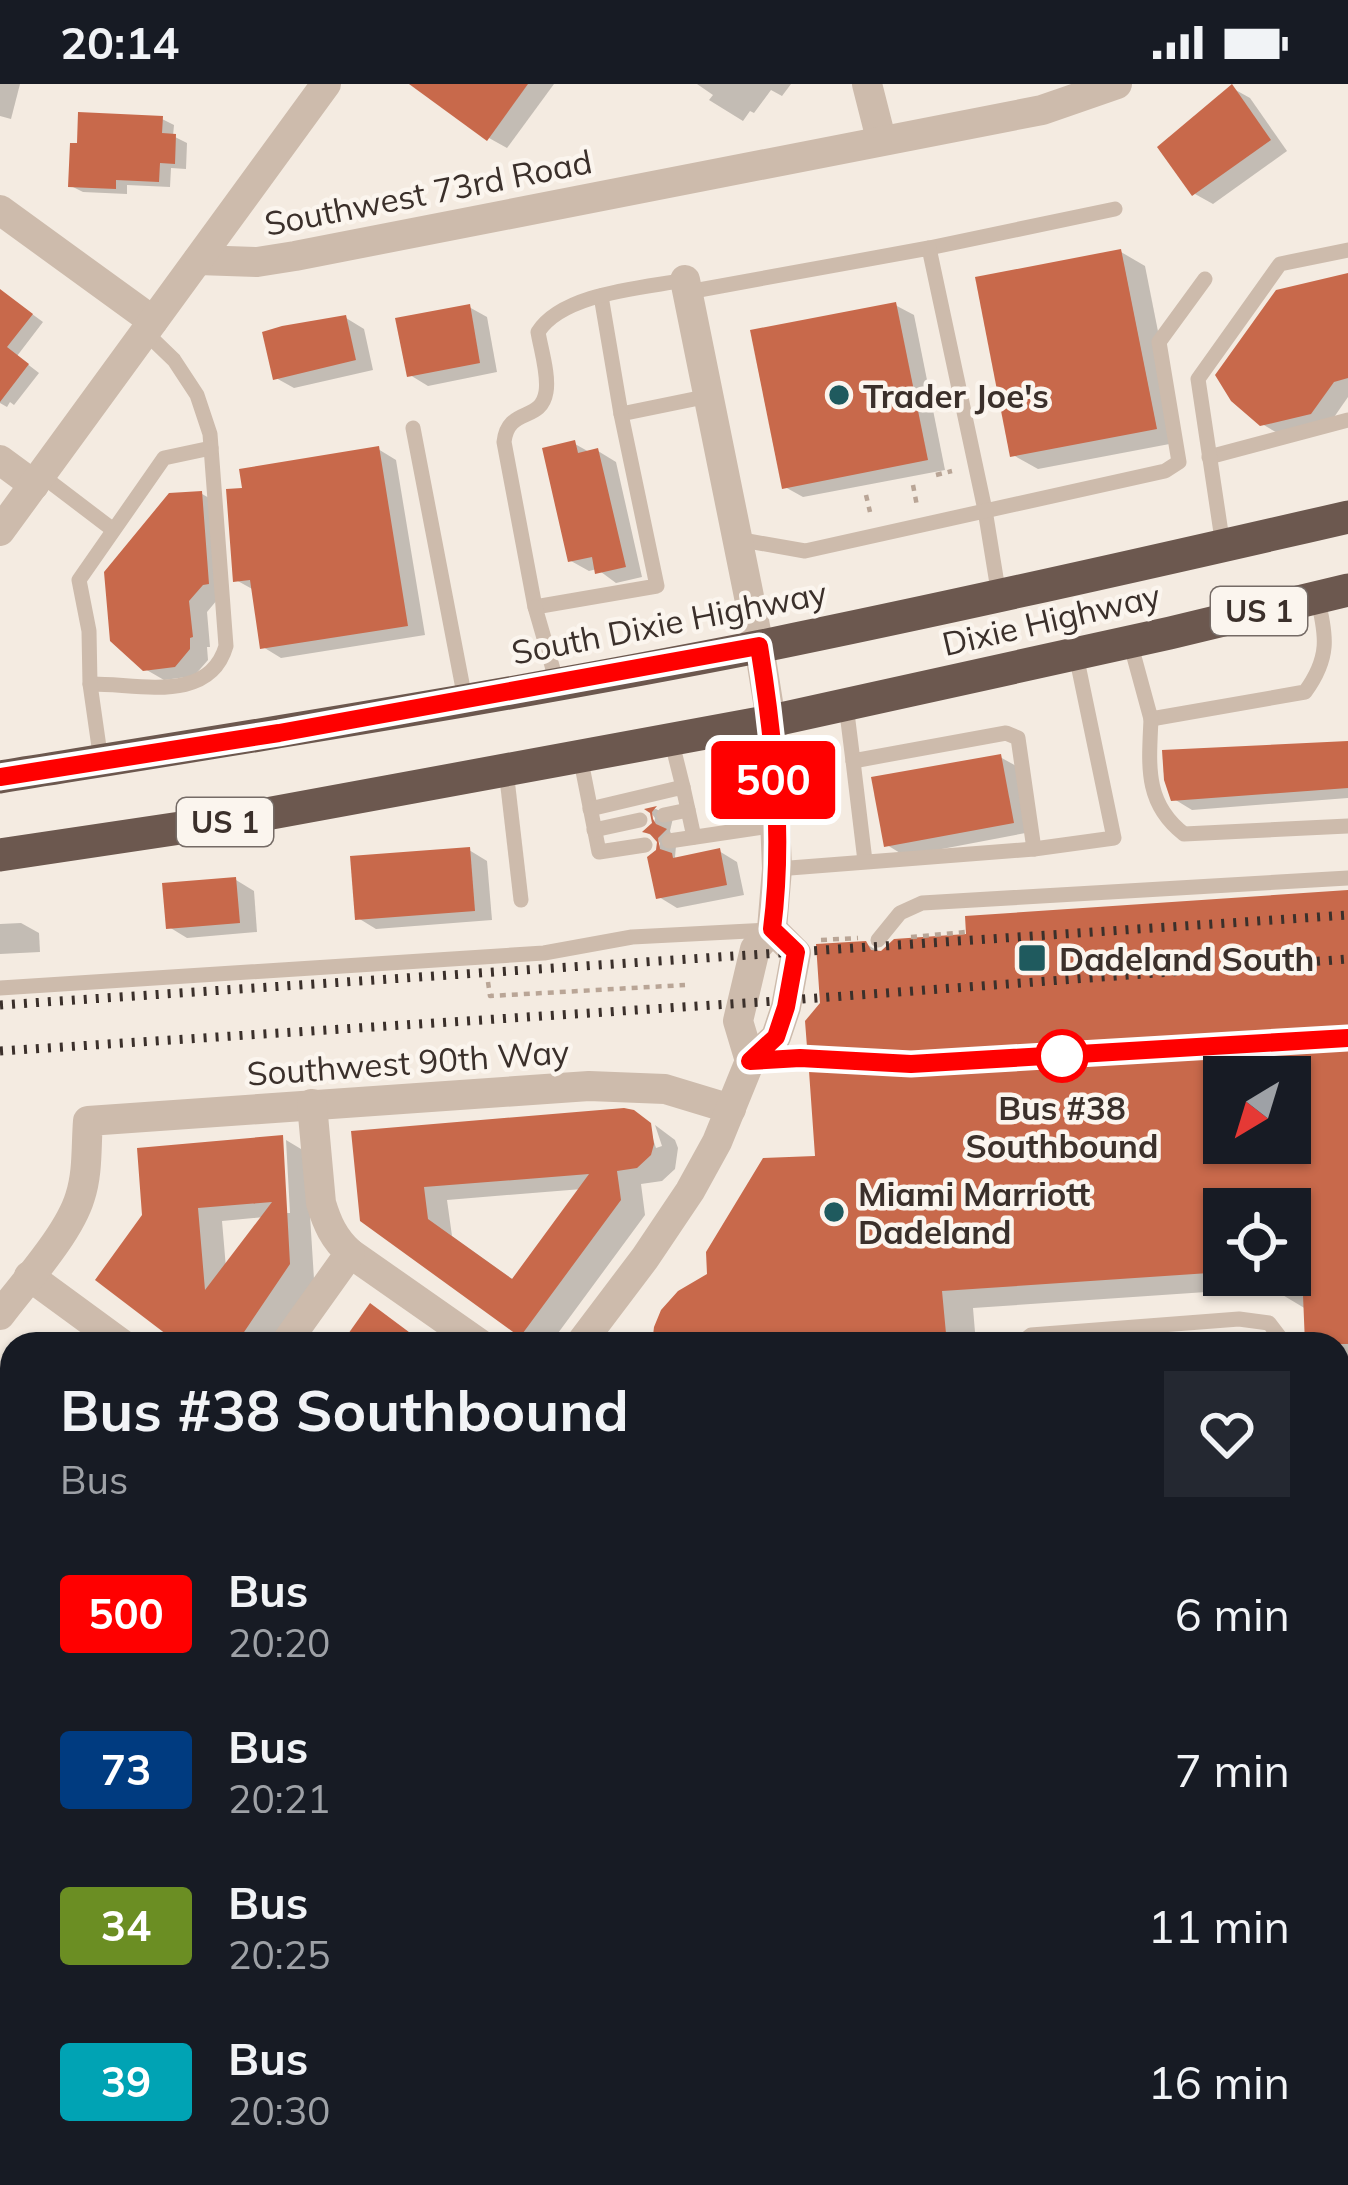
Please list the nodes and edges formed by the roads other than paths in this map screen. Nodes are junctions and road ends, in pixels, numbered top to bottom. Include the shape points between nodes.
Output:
1 (326, 84) edge
2 (867, 84) edge
3 (1117, 84) edge
4 (881, 140) junction
5 (1115, 209) dead end
6 (0, 210) edge
7 (929, 248) junction
8 (1348, 250) edge
9 (197, 260) junction
10 (1205, 280) dead end
11 (686, 286) junction
12 (601, 296) junction
13 (149, 326) junction
14 (709, 396) junction
15 (621, 414) junction
16 (1348, 420) edge
17 (413, 428) dead end
18 (211, 448) junction
19 (1209, 457) junction
20 (0, 460) edge
21 (38, 480) junction
22 (985, 510) junction
23 (1348, 517) edge
24 (112, 529) junction
25 (0, 531) edge
26 (737, 539) junction
27 (1223, 546) junction
28 (1332, 594) edge
29 (999, 596) junction
30 (536, 607) junction
31 (1130, 642) junction
32 (759, 646) junction
33 (1076, 654) junction
34 (557, 683) junction
35 (90, 684) junction
36 (465, 699) junction
37 (845, 704) junction
38 (1151, 719) junction
39 (771, 721) junction
40 (671, 739) junction
41 (580, 756) junction
42 (101, 761) junction
43 (853, 761) junction
44 (506, 770) junction
45 (0, 777) edge
46 (683, 787) junction
47 (590, 809) junction
48 (688, 810) junction
49 (664, 815) dead end
50 (640, 820) dead end
51 (776, 825) junction
52 (1348, 826) edge
53 (594, 830) junction
54 (694, 837) junction
55 (669, 841) dead end
56 (645, 845) dead end
57 (1034, 849) junction
58 (0, 855) edge
59 (865, 861) junction
60 (777, 869) junction
61 (1348, 878) edge
62 (521, 900) dead end
63 (772, 929) junction
64 (878, 940) dead end
65 (0, 988) edge
66 (808, 1059) dead end
67 (750, 1061) junction
68 (312, 1104) junction
69 (731, 1109) junction
70 (350, 1253) junction
71 (29, 1276) junction
72 (0, 1315) edge
73 (106, 1332) edge
74 (294, 1332) edge
75 (462, 1332) edge
76 (589, 1332) edge
77 (1070, 1332) edge
78 (1276, 1332) edge

1 - 9 street
2 - 4 street
3 - 4 street, Southwest 73rd Road via 1042,110
4 - 9 street, Southwest 73rd Road via 278,259
5 - 7 lane
6 - 13 street
7 - 11 lane
7 - 22 lane
8 - 19 lane via 1280,264 1198,379
9 - 13 street
10 - 22 lane via 1159,342 1179,461 1165,471
11 - 12 lane
11 - 14 street
12 - 15 lane
12 - 30 lane via 545,322 538,332 547,391 533,412 506,428
13 - 18 lane via 197,395
13 - 21 street
14 - 15 lane
14 - 26 street
15 - 30 lane via 657,586
16 - 19 lane
17 - 36 lane
18 - 24 lane via 164,458
18 - 35 lane via 222,660 190,684
19 - 27 lane
20 - 21 street
21 - 24 lane
21 - 25 street
22 - 26 lane via 805,551
22 - 29 lane
23 - 27 highway, South Dixie Highway / US 1
24 - 35 lane via 79,580
26 - 32 street
27 - 29 highway, South Dixie Highway / US 1
28 - 31 highway, Dixie Highway / US 1
28 - 38 lane via 1324,653 1305,692
29 - 32 highway, South Dixie Highway / US 1
30 - 34 lane
31 - 33 highway, Dixie Highway / US 1
31 - 38 lane
32 - 34 highway, South Dixie Highway / US 1
32 - 39 street
33 - 37 highway, Dixie Highway / US 1
33 - 57 lane via 1114,838
34 - 36 highway, South Dixie Highway / US 1
35 - 42 lane
36 - 42 highway, South Dixie Highway / US 1
37 - 39 highway, Dixie Highway / US 1
37 - 43 lane
38 - 52 lane via 1153,792 1184,835
39 - 40 highway, US 1
39 - 51 street
40 - 41 highway, US 1
40 - 46 lane
41 - 44 highway, US 1
41 - 47 lane
42 - 45 highway, South Dixie Highway / US 1
43 - 57 lane via 1012,735
43 - 59 lane
44 - 58 highway, US 1
44 - 62 lane
46 - 47 lane
46 - 48 lane
47 - 53 lane
48 - 49 lane
48 - 54 lane
50 - 53 lane
51 - 54 lane
51 - 60 street
53 - 56 lane via 598,852
54 - 55 lane
57 - 59 lane
59 - 60 lane
60 - 63 street
61 - 64 lane via 922,903 900,913
63 - 65 lane via 632,937 544,953
63 - 67 street via 755,950 738,1021
63 - 67 street via 796,952 793,974 776,1037
66 - 67 lane
67 - 69 street
68 - 69 street, Southwest 90th Way via 622,1086
68 - 70 street via 326,1219
68 - 71 street, Southwest 90th Way via 88,1121 80,1197
69 - 76 street via 690,1191
70 - 74 street
70 - 75 street
71 - 72 street
71 - 73 street
77 - 78 lane via 1239,1319 1269,1323

